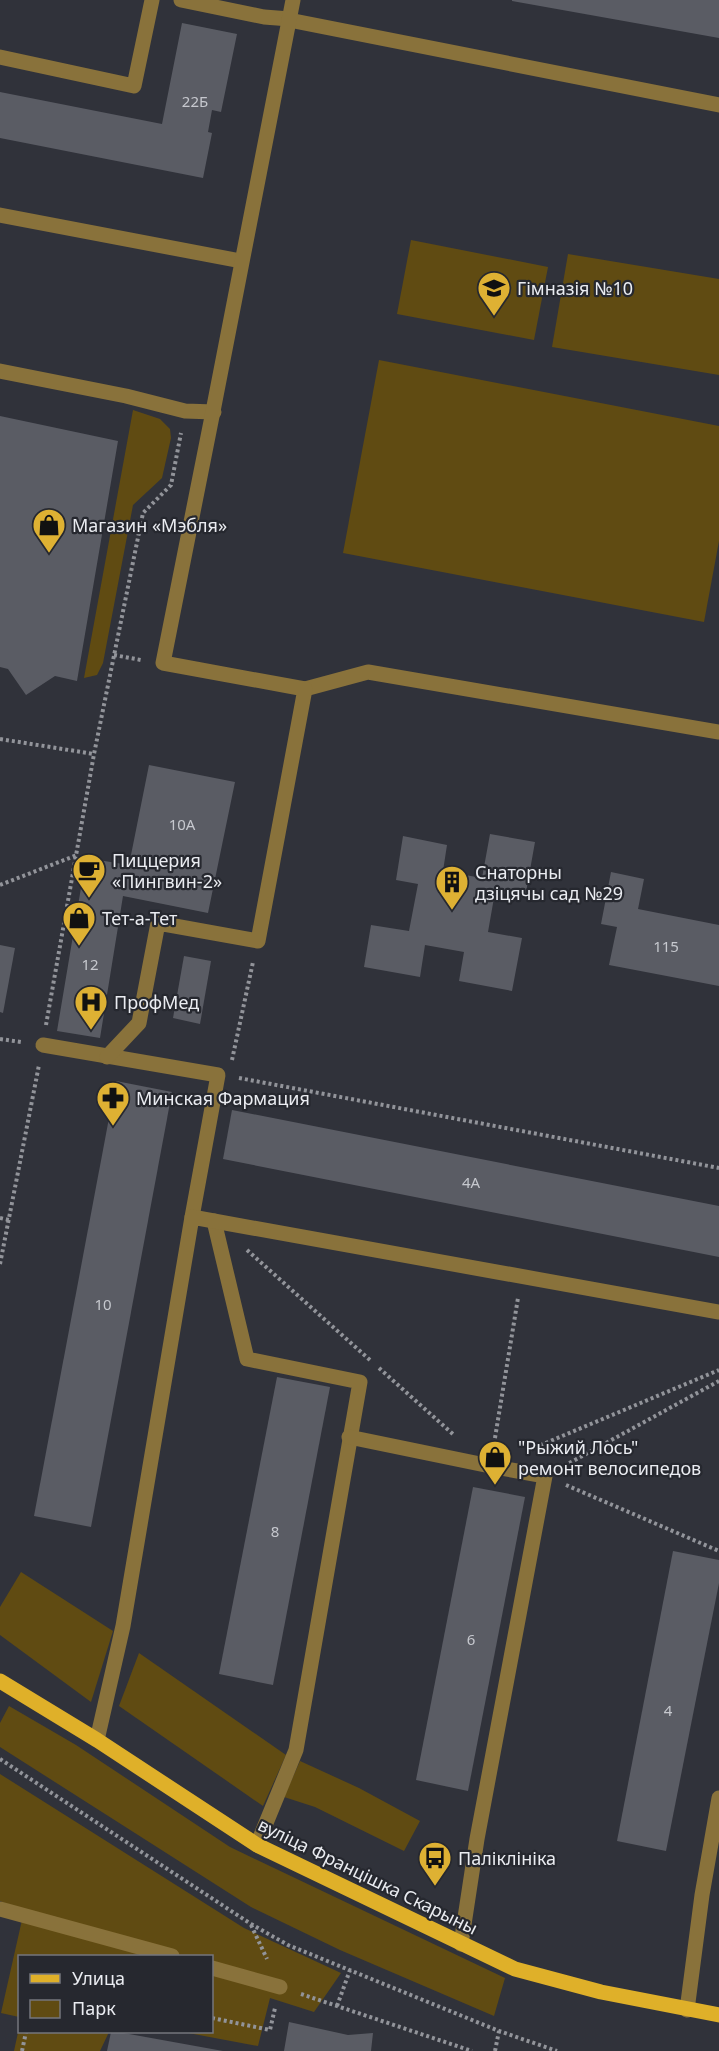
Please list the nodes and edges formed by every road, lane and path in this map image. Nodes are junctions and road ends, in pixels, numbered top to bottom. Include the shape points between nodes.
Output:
1 (152, 0) edge
2 (181, 0) edge
3 (293, 0) edge
4 (289, 19) junction
5 (0, 57) edge
6 (719, 105) edge
7 (0, 215) edge
8 (241, 261) junction
9 (0, 371) edge
10 (185, 411) junction
11 (214, 412) junction
12 (305, 689) junction
13 (719, 732) edge
14 (0, 739) edge
15 (94, 754) junction
16 (77, 855) junction
17 (0, 885) edge
18 (258, 941) junction
19 (43, 1045) junction
20 (107, 1057) junction
21 (223, 1075) junction
22 (719, 1168) edge
23 (192, 1217) junction
24 (0, 1218) edge
25 (9, 1220) junction
26 (214, 1221) junction
27 (0, 1264) edge
28 (521, 1276) junction
29 (719, 1312) edge
30 (719, 1370) edge
31 (719, 1381) edge
32 (454, 1435) dead end
33 (349, 1437) junction
34 (490, 1467) junction
35 (545, 1476) junction
36 (719, 1551) edge
37 (0, 1681) edge
38 (97, 1740) junction
39 (0, 1759) edge
40 (719, 1798) edge
41 (257, 1845) junction
42 (0, 1909) edge
43 (251, 1924) junction
44 (461, 1944) junction
45 (168, 1955) edge
46 (213, 1968) edge
47 (350, 1970) junction
48 (280, 1987) junction
49 (338, 2006) junction
50 (687, 2010) junction
51 (719, 2015) edge
52 (213, 2018) edge
53 (499, 2031) junction
54 (26, 2033) edge
55 (22, 2051) edge
56 (472, 2051) edge
57 (495, 2051) edge
58 (557, 2051) edge

1 - 5 lane via 134,86
2 - 4 lane
3 - 4 lane
4 - 6 lane
4 - 8 lane
7 - 8 lane
8 - 11 lane
9 - 10 lane
10 - 11 lane
10 - 15 path via 171,485 143,513
11 - 12 lane via 163,663
12 - 13 lane via 368,672
12 - 18 lane
14 - 15 path
15 - 16 path
16 - 17 path
16 - 19 path
18 - 20 lane via 158,923 139,1023
18 - 21 path
19 - 20 lane
19 - 25 path
20 - 21 lane
21 - 22 path
21 - 23 lane
23 - 26 lane
23 - 38 lane via 123,1626
24 - 25 path
25 - 27 path
26 - 28 lane
26 - 32 path
26 - 33 lane via 248,1359 360,1382
28 - 29 lane
28 - 34 path
30 - 34 path
31 - 35 path
33 - 34 lane
33 - 41 lane via 296,1750
34 - 35 lane
35 - 36 path
35 - 44 lane
37 - 38 main road, вуліца Францішка Скарыны
38 - 41 main road, вуліца Францішка Скарыны
39 - 43 path
40 - 50 lane
41 - 44 main road, вуліца Францішка Скарыны
42 - 45 lane
43 - 47 path via 288,1945
43 - 48 path
44 - 50 main road, вуліца Францішка Скарыны via 515,1969
46 - 48 lane
47 - 49 path
47 - 53 path
48 - 49 path
48 - 52 path via 270,2030
49 - 56 path
50 - 51 main road, вуліца Францішка Скарыны
53 - 57 path
53 - 58 path
54 - 55 path

